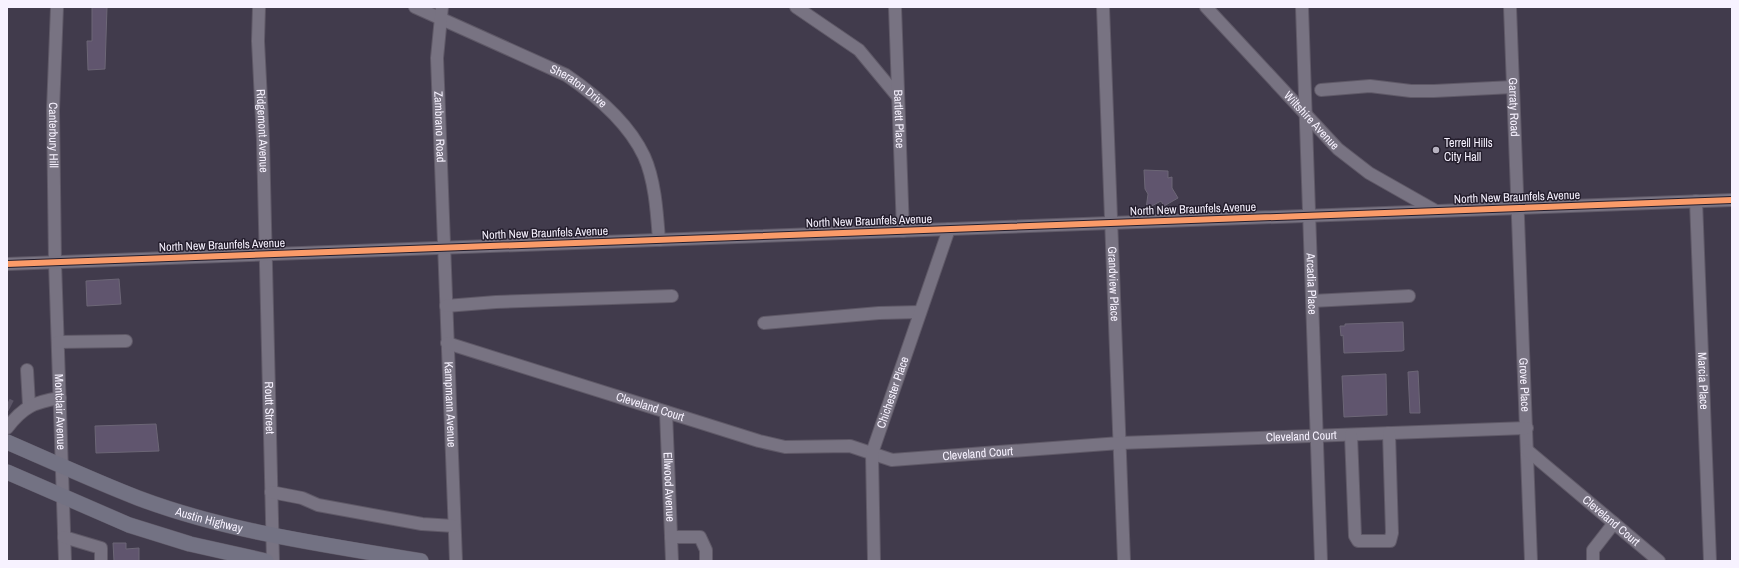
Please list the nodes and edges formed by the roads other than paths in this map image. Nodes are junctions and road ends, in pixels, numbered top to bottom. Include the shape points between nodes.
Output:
1 (57, 7) edge
2 (259, 7) edge
3 (415, 7) edge
4 (796, 7) edge
5 (895, 7) edge
6 (1103, 7) edge
7 (1206, 7) edge
8 (1302, 7) edge
9 (1510, 7) edge
10 (442, 13) edge
11 (1513, 87) junction
12 (1321, 90) dead end
13 (898, 97) junction
14 (1305, 114) junction
15 (1732, 200) edge
16 (1696, 201) junction
17 (1517, 208) junction
18 (1436, 211) junction
19 (1309, 216) junction
20 (1112, 223) junction
21 (949, 229) junction
22 (903, 231) junction
23 (659, 240) junction
24 (443, 248) junction
25 (264, 254) junction
26 (55, 262) junction
27 (7, 264) edge
28 (672, 296) dead end
29 (1409, 296) dead end
30 (1312, 301) junction
31 (446, 306) junction
32 (920, 312) junction
33 (764, 322) dead end
34 (126, 340) dead end
35 (58, 342) junction
36 (447, 343) junction
37 (27, 370) dead end
38 (60, 398) junction
39 (666, 412) junction
40 (15, 415) edge
41 (1527, 428) junction
42 (1389, 433) junction
43 (1351, 435) junction
44 (1318, 436) junction
45 (7, 442) edge
46 (1120, 443) junction
47 (1527, 450) junction
48 (872, 453) junction
49 (62, 465) junction
50 (7, 472) edge
51 (271, 492) junction
52 (63, 496) junction
53 (1614, 523) junction
54 (454, 526) junction
55 (272, 534) junction
56 (64, 537) junction
57 (671, 537) junction
58 (65, 561) edge
59 (101, 561) edge
60 (266, 561) edge
61 (273, 561) edge
62 (421, 561) edge
63 (456, 561) edge
64 (672, 561) edge
65 (706, 561) edge
66 (874, 561) edge
67 (1124, 561) edge
68 (1321, 561) edge
69 (1531, 561) edge
70 (1593, 561) edge
71 (1659, 561) edge
72 (1710, 561) edge

1 - 26 street, Canterbury Hill via 53,110
2 - 25 street, Ridgemont Avenue
3 - 10 street, Sheraton Drive
4 - 13 street via 859,50
5 - 13 street, Bartlett Place
6 - 20 street, Grandview Place
7 - 14 street, Wiltshire Avenue
8 - 14 street, Arcadia Place
9 - 11 street, Garraty Road
10 - 23 street, Sheraton Drive via 566,75 604,105 632,136 644,157 657,209
10 - 24 street, Zambrano Road via 437,58
11 - 12 street via 1411,91 1370,86
11 - 17 street, Garraty Road
13 - 22 street, Bartlett Place
14 - 18 street, Wiltshire Avenue via 1338,149 1369,173
14 - 19 street, Arcadia Place
15 - 16 street, North New Braunfels Avenue
16 - 17 street, North New Braunfels Avenue
16 - 72 street, Marcia Place
17 - 18 street, North New Braunfels Avenue
17 - 41 street, Grove Place
18 - 19 street, North New Braunfels Avenue
19 - 20 street, North New Braunfels Avenue
19 - 30 street, Arcadia Place
20 - 21 street, North New Braunfels Avenue
20 - 46 street, Grandview Place
21 - 22 street, North New Braunfels Avenue
21 - 32 street, Chichester Place
22 - 23 street, North New Braunfels Avenue
23 - 24 street, North New Braunfels Avenue
24 - 25 street, North New Braunfels Avenue
24 - 31 street, Kampmann Avenue
25 - 26 street, North New Braunfels Avenue
25 - 51 street, Routt Street
26 - 27 street, North New Braunfels Avenue
26 - 35 street, Montclair Avenue
28 - 31 street
29 - 30 street
30 - 44 street, Arcadia Place
31 - 36 street, Kampmann Avenue
32 - 33 street
32 - 48 street, Chichester Place
34 - 35 street
35 - 38 street, Montclair Avenue
36 - 39 street, Cleveland Court
36 - 54 street, Kampmann Avenue
37 - 40 street
38 - 40 street via 40,401
38 - 49 street, Montclair Avenue
39 - 48 street, Cleveland Court via 785,447 850,446
39 - 57 street, Ellwood Avenue
41 - 42 street, Cleveland Court
41 - 47 street, Grove Place
42 - 43 street, Cleveland Court
42 - 43 street via 1392,533 1390,540 1358,541 1355,536
43 - 44 street, Cleveland Court
44 - 46 street, Cleveland Court
44 - 68 street, Arcadia Place
45 - 49 main road, Austin Highway
46 - 48 street, Cleveland Court via 892,460
46 - 67 street, Grandview Place
47 - 53 street, Cleveland Court
47 - 69 street, Grove Place
48 - 66 street, Chichester Place
49 - 52 street, Montclair Avenue
49 - 55 main road, Austin Highway via 138,498 197,517
50 - 52 main road
51 - 54 street via 302,498 318,505 422,524
51 - 55 street, Routt Street
52 - 56 street, Montclair Avenue
52 - 60 main road via 136,527 190,544
53 - 70 street via 1592,550
53 - 71 street, Cleveland Court
54 - 63 street, Kampmann Avenue
55 - 61 street, Routt Street
55 - 62 main road, Austin Highway
56 - 58 street, Montclair Avenue
56 - 59 street via 101,548
57 - 64 street, Ellwood Avenue
57 - 65 street via 700,537 706,550

